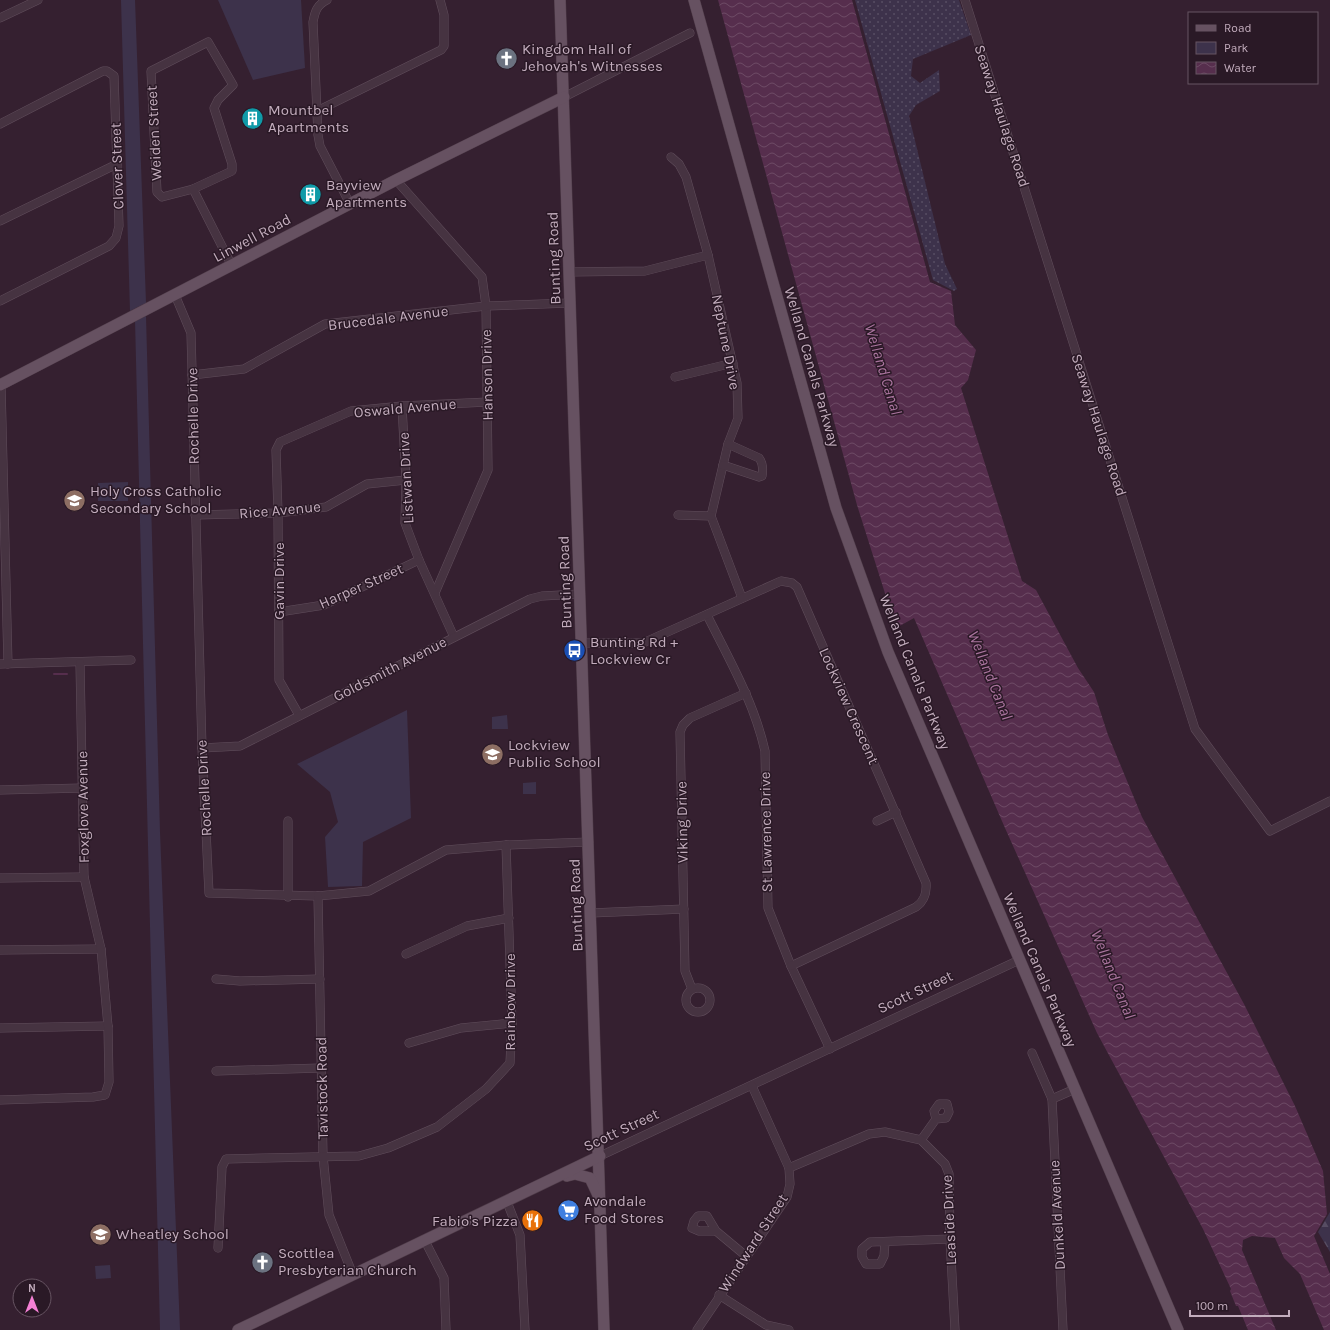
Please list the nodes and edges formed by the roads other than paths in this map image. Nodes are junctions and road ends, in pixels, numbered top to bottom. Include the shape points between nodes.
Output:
1 (38, 0) edge
2 (327, 0) edge
3 (440, 0) edge
4 (694, 0) edge
5 (966, 0) edge
6 (563, 1) edge
7 (0, 18) edge
8 (690, 33) dead end
9 (564, 97) junction
10 (317, 111) junction
11 (0, 124) edge
12 (671, 157) dead end
13 (117, 164) junction
14 (396, 180) junction
15 (193, 189) junction
16 (350, 204) junction
17 (0, 221) edge
18 (708, 255) junction
19 (232, 266) junction
20 (569, 272) junction
21 (174, 295) junction
22 (0, 300) edge
23 (570, 303) junction
24 (486, 306) junction
25 (733, 363) junction
26 (192, 376) junction
27 (675, 377) dead end
28 (0, 385) edge
29 (488, 402) junction
30 (402, 406) junction
31 (280, 442) joint
32 (728, 444) junction
33 (723, 465) junction
34 (406, 480) junction
35 (278, 513) junction
36 (195, 515) junction
37 (678, 515) dead end
38 (711, 516) junction
39 (419, 560) junction
40 (435, 592) junction
41 (580, 594) junction
42 (742, 598) junction
43 (279, 612) junction
44 (707, 615) junction
45 (454, 637) junction
46 (582, 643) junction
47 (131, 660) dead end
48 (80, 663) junction
49 (4, 664) edge
50 (746, 693) junction
51 (299, 715) junction
52 (202, 748) junction
53 (83, 788) junction
54 (0, 790) edge
55 (1330, 801) edge
56 (896, 812) junction
57 (288, 821) dead end
58 (876, 821) dead end
59 (589, 842) junction
60 (506, 845) junction
61 (84, 876) junction
62 (0, 878) edge
63 (318, 896) junction
64 (288, 897) junction
65 (684, 909) junction
66 (591, 913) junction
67 (509, 918) junction
68 (101, 949) junction
69 (0, 950) edge
70 (406, 954) dead end
71 (1019, 960) junction
72 (791, 966) junction
73 (216, 979) dead end
74 (320, 979) junction
75 (692, 989) dead end
76 (512, 1023) junction
77 (108, 1026) junction
78 (0, 1028) edge
79 (409, 1043) dead end
80 (830, 1049) junction
81 (1032, 1053) dead end
82 (321, 1068) junction
83 (216, 1071) dead end
84 (752, 1086) junction
85 (1075, 1089) junction
86 (1052, 1099) junction
87 (0, 1100) edge
88 (936, 1119) dead end
89 (921, 1140) junction
90 (323, 1156) junction
91 (600, 1156) junction
92 (790, 1168) junction
93 (548, 1182) junction
94 (600, 1199) junction
95 (507, 1202) junction
96 (716, 1231) dead end
97 (950, 1239) junction
98 (425, 1241) junction
99 (885, 1242) dead end
100 (218, 1248) dead end
101 (746, 1256) junction
102 (353, 1274) junction
103 (719, 1295) junction
104 (238, 1330) edge
105 (445, 1330) edge
106 (525, 1330) edge
107 (604, 1330) edge
108 (697, 1330) edge
109 (789, 1330) edge
110 (955, 1330) edge
111 (1063, 1330) edge
112 (1178, 1330) edge

1 - 7 street
2 - 10 street via 315,11 313,22
3 - 10 street via 444,15 444,46 441,50
4 - 71 main road, Welland Canals Parkway via 836,508 888,652
5 - 55 street, Seaway Haulage Road via 1196,729 1270,831
6 - 9 main road, Bunting Road
8 - 9 street, Linwell Road
9 - 14 main road, Linwell Road
9 - 20 main road, Bunting Road
10 - 16 street via 320,146
11 - 13 street, Clover Street via 103,71 109,73 114,76
12 - 18 street, Neptune Drive via 679,164 686,177
13 - 17 street
13 - 22 street, Clover Street via 119,226 116,238 109,246 98,252
14 - 16 main road, Linwell Road
14 - 24 street, Hanson Drive via 482,277
15 - 15 street, Weiden Street via 232,172 232,164 214,108 218,100 233,85 208,42 152,71 157,192 162,197
15 - 19 street
16 - 19 main road, Linwell Road
18 - 20 street via 645,271
18 - 25 street, Neptune Drive
19 - 21 main road, Linwell Road
20 - 23 main road, Bunting Road
21 - 26 street, Rochelle Drive via 191,333
21 - 28 main road, Linwell Road
23 - 24 street, Brucedale Avenue
23 - 41 main road, Bunting Road
24 - 26 street, Brucedale Avenue via 325,324 244,369
24 - 29 street, Hanson Drive
25 - 27 street
25 - 32 street, Neptune Drive via 737,383 738,418
26 - 36 street, Rochelle Drive
28 - 49 street
29 - 30 street, Oswald Avenue
29 - 40 street, Hanson Drive via 488,470
30 - 31 street, Oswald Avenue via 351,411
30 - 34 street, Listwan Drive
31 - 35 street, Gavin Drive via 276,450
32 - 33 street, Neptune Drive
32 - 33 street via 759,458 762,461 763,472 762,476 758,477
33 - 38 street, Neptune Drive
34 - 35 street, Rice Avenue via 366,484 326,507
34 - 39 street, Listwan Drive via 406,523
35 - 36 street, Rice Avenue
35 - 43 street, Gavin Drive
36 - 52 street, Rochelle Drive
37 - 38 street
38 - 42 street
39 - 40 street, Listwan Drive
39 - 43 street, Harper Street via 324,605
40 - 45 street, Listwan Drive
41 - 45 street, Goldsmith Avenue via 530,599
41 - 46 main road, Bunting Road
42 - 44 street, Lockview Crescent
42 - 56 street, Lockview Crescent via 781,581 797,587
43 - 51 street, Gavin Drive via 279,680
44 - 46 street, Lockview Crescent via 643,643
44 - 50 street, St Lawrence Drive
45 - 51 street, Goldsmith Avenue
46 - 59 main road, Bunting Road
47 - 48 street
48 - 49 street
48 - 53 street, Foxglove Avenue
50 - 65 street, Viking Drive via 690,718 680,732
50 - 72 street, St Lawrence Drive via 759,726 765,751 768,908
51 - 52 street, Goldsmith Avenue via 240,746
52 - 64 street, Rochelle Drive via 209,893
53 - 54 street
53 - 61 street, Foxglove Avenue
56 - 58 street
56 - 72 street, Lockview Crescent via 926,884 924,901
57 - 64 street
59 - 60 street, Rochelle Drive
59 - 66 main road, Bunting Road
60 - 63 street, Rochelle Drive via 446,850 369,890
60 - 67 street, Rainbow Drive
61 - 62 street
61 - 68 street, Foxglove Avenue
63 - 64 street, Rochelle Drive
63 - 74 street, Tavistock Road
65 - 66 street
65 - 75 street, Viking Drive via 685,971
66 - 91 main road, Bunting Road
67 - 70 street via 468,926
67 - 76 street, Rainbow Drive
68 - 69 street
68 - 77 street, Foxglove Avenue
71 - 80 street, Scott Street
71 - 85 main road, Welland Canals Parkway
72 - 80 street, St Lawrence Drive
73 - 74 street
74 - 82 street, Tavistock Road
76 - 79 street via 461,1028
76 - 90 street, Rainbow Drive via 510,1063 486,1089 437,1127 388,1148 359,1156
77 - 78 street
77 - 87 street, Foxglove Avenue via 109,1082 105,1095
80 - 84 street, Scott Street
81 - 86 street, Dunkeld Avenue
82 - 83 street
82 - 90 street, Tavistock Road
84 - 91 street, Scott Street
84 - 92 street, Windward Street
85 - 86 street
85 - 112 main road, Welland Canals Parkway
86 - 111 street, Dunkeld Avenue
88 - 89 street
89 - 92 street via 885,1132 869,1134
89 - 97 street, Leaside Drive via 945,1164 950,1174
90 - 100 street, Rainbow Drive via 226,1159 222,1167
90 - 102 street, Tavistock Road via 329,1215
91 - 93 main road, Scott Street
91 - 94 main road, Bunting Road
92 - 101 street, Windward Street via 787,1197
93 - 94 main road via 575,1174 584,1175 590,1178
93 - 95 main road, Scott Street
94 - 107 main road, Bunting Road
95 - 98 main road, Scott Street
95 - 106 street via 520,1235
96 - 101 street
97 - 99 street
97 - 110 street, Leaside Drive
98 - 102 main road, Scott Street
98 - 105 street via 444,1278
101 - 103 street, Windward Street
102 - 104 main road, Scott Street
103 - 108 street, Windward Street
103 - 109 street via 766,1325

